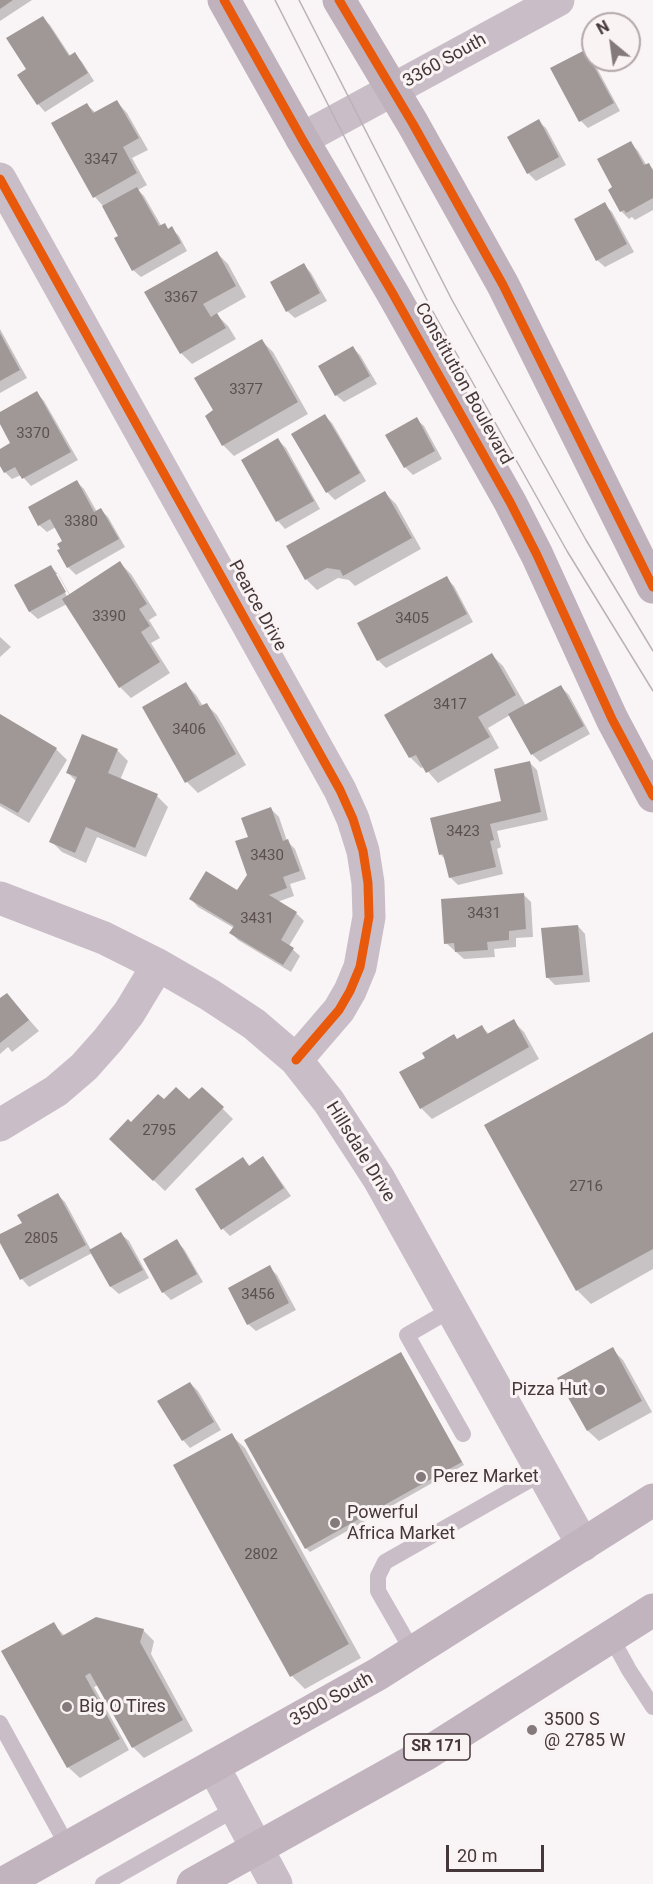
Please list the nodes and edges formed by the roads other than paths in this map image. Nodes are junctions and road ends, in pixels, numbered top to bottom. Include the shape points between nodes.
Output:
1 (224, 0) edge
2 (339, 0) edge
3 (558, 0) edge
4 (392, 90) junction
5 (302, 139) junction
6 (0, 179) edge
7 (653, 587) edge
8 (653, 796) edge
9 (0, 897) edge
10 (158, 965) junction
11 (296, 1060) junction
12 (0, 1125) edge
13 (452, 1310) junction
14 (463, 1434) dead end
15 (542, 1473) junction
16 (653, 1500) edge
17 (582, 1545) junction
18 (653, 1610) edge
19 (611, 1637) junction
20 (413, 1652) junction
21 (653, 1707) edge
22 (0, 1723) edge
23 (213, 1766) junction
24 (236, 1809) junction
25 (68, 1847) junction
26 (257, 1848) junction
27 (2, 1884) edge
28 (103, 1884) edge
29 (193, 1884) edge
30 (276, 1884) edge

1 - 5 main road, Constitution Boulevard
2 - 4 main road
3 - 4 street, 3360 South
4 - 5 street, 3360 South
4 - 7 main road via 503,285
5 - 8 main road, Constitution Boulevard via 510,502 612,719
6 - 11 street, Pearce Drive via 335,779 353,819 368,883 369,917 360,967 339,1010
9 - 10 street, Hillsdale Drive via 104,938
10 - 11 street, Hillsdale Drive via 254,1024
10 - 12 street via 129,1013 84,1067 56,1091
11 - 13 street, Hillsdale Drive via 355,1139
13 - 14 lane via 407,1335
13 - 15 street, Hillsdale Drive
15 - 17 street, Hillsdale Drive
15 - 20 lane via 385,1562 378,1576 378,1591
16 - 17 main road, 3500 South
17 - 20 main road, 3500 South
18 - 19 main road, SR 171
19 - 21 lane
19 - 26 main road, SR 171 via 426,1754
20 - 23 main road, 3500 South
22 - 25 lane
23 - 24 street
23 - 25 main road, 3500 South
24 - 26 street
24 - 28 lane
25 - 27 main road, 3500 South
26 - 29 main road, SR 171
26 - 30 street

